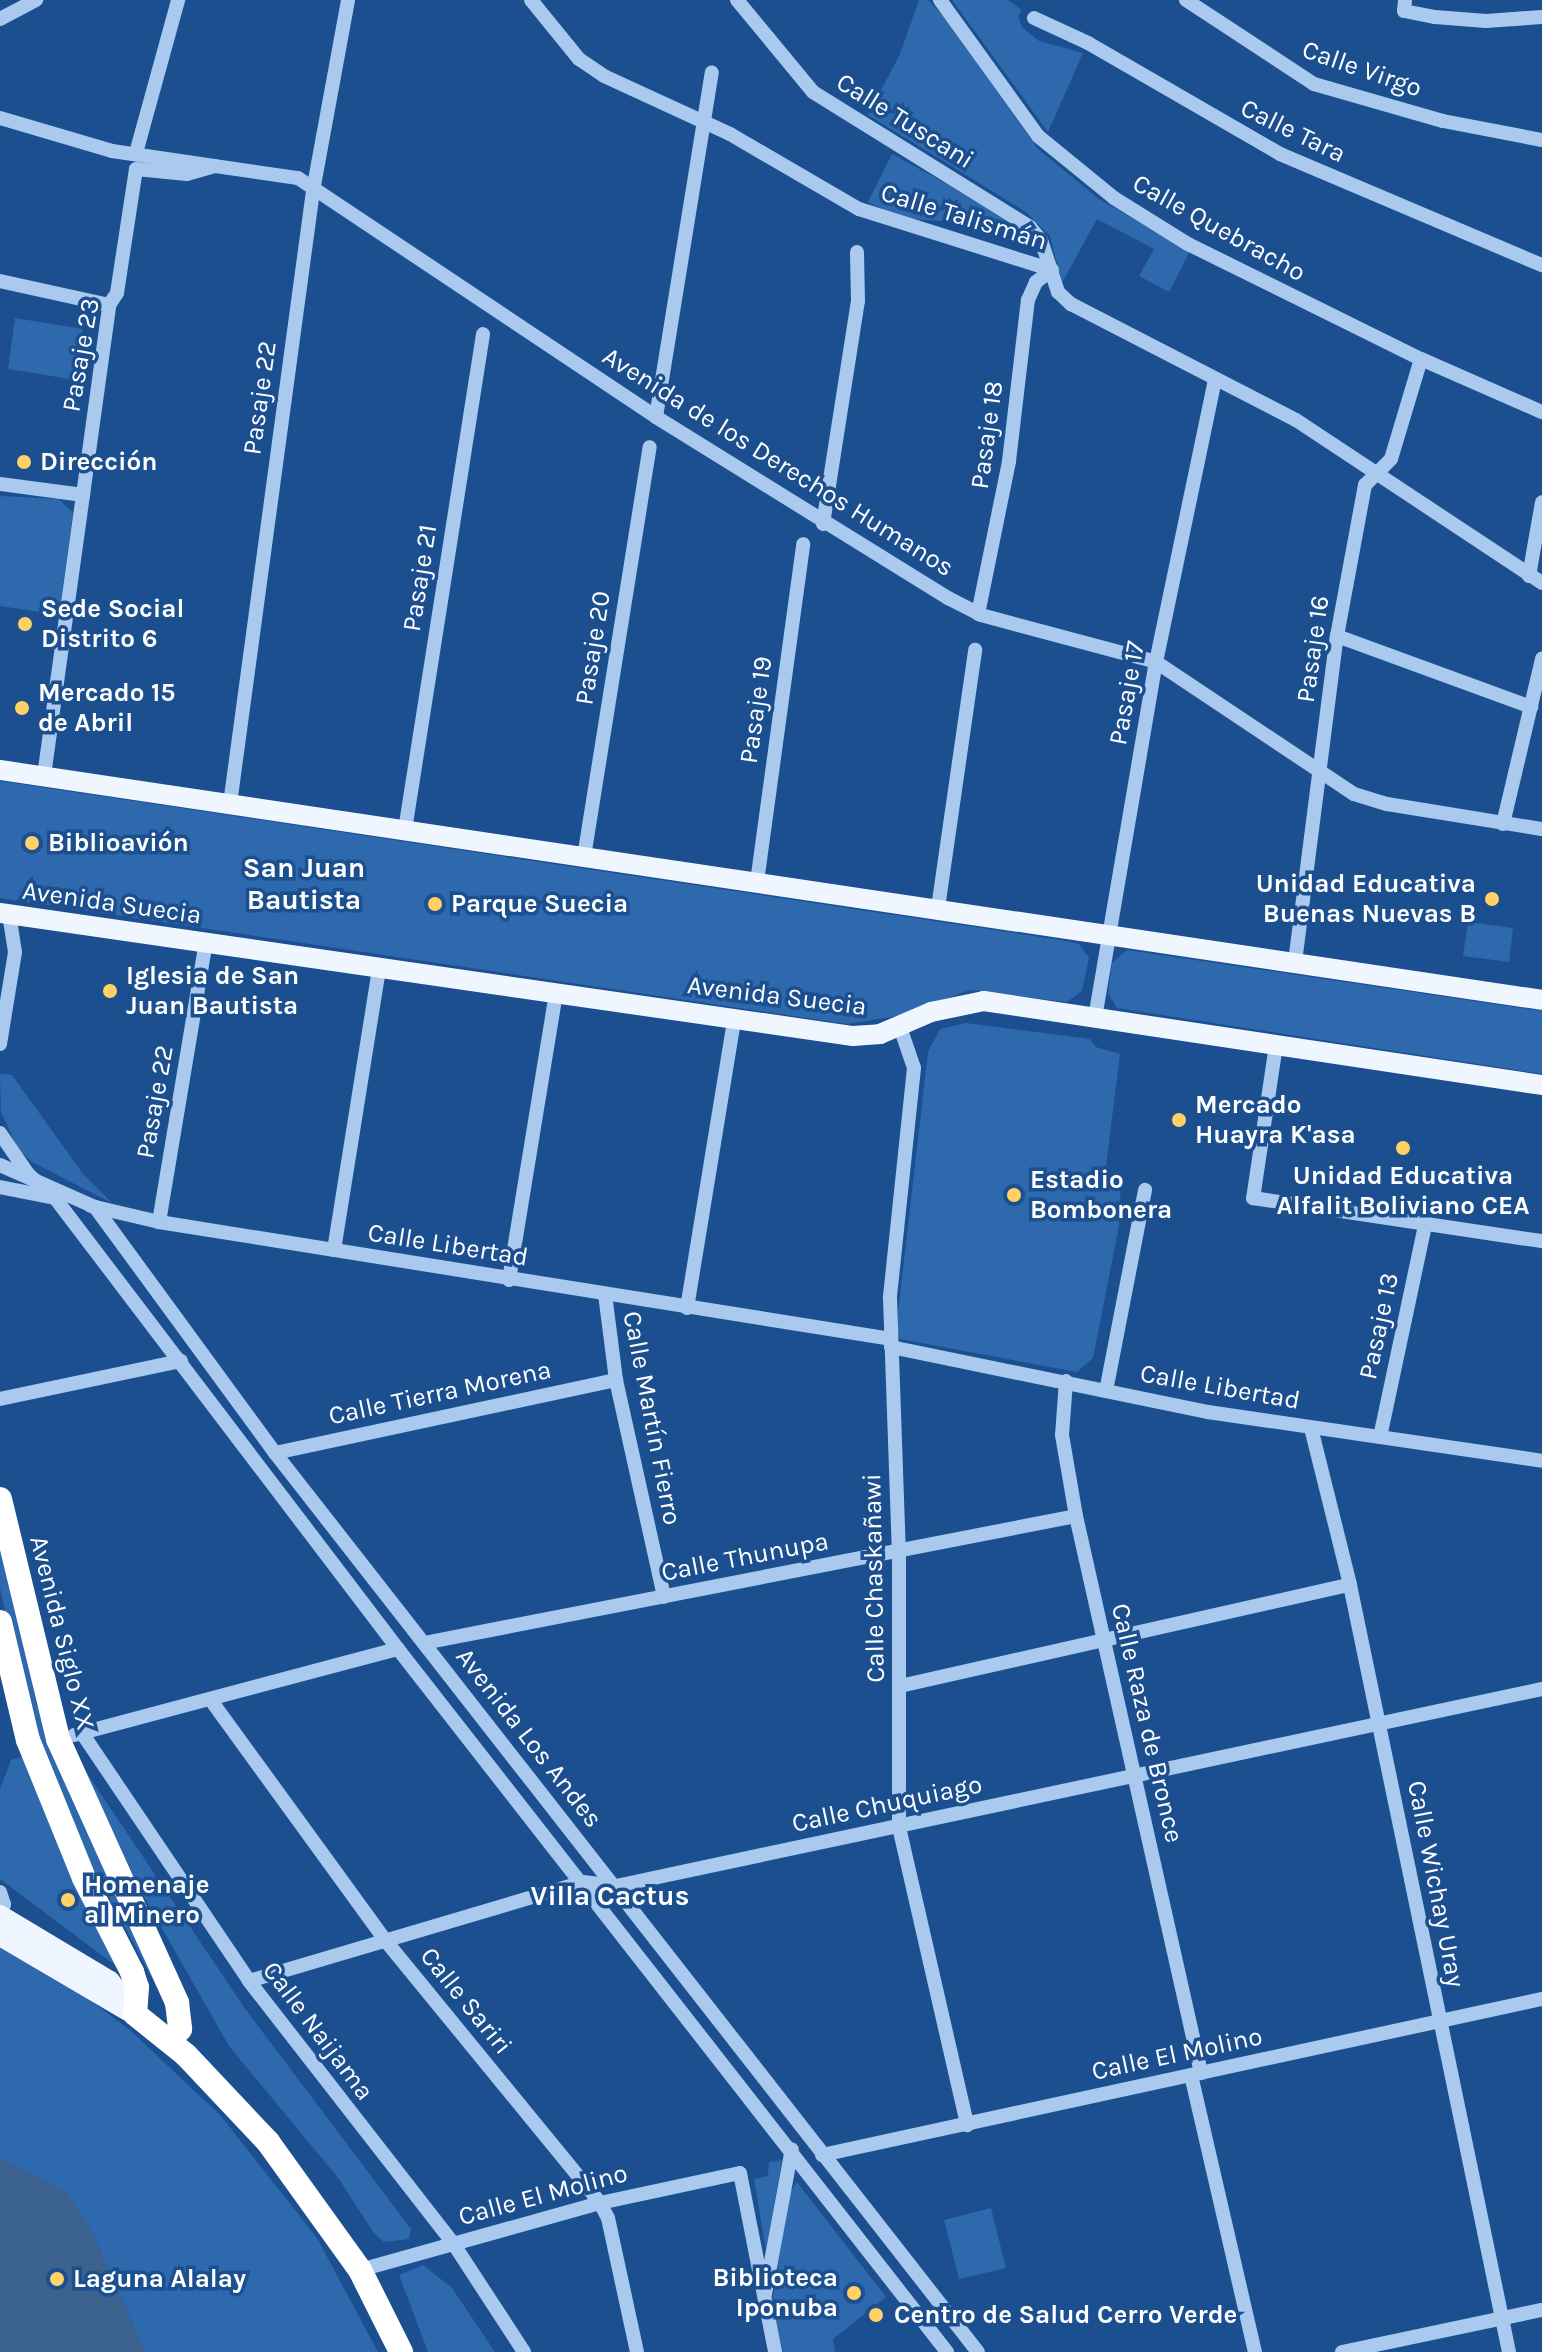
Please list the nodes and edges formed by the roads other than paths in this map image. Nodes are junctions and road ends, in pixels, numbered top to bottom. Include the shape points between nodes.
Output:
1 (36, 0) edge
2 (178, 0) edge
3 (348, 0) edge
4 (531, 0) edge
5 (737, 0) edge
6 (940, 0) edge
7 (1186, 0) edge
8 (1405, 6) edge
9 (1542, 17) edge
10 (1034, 18) dead end
11 (0, 19) edge
12 (712, 73) dead end
13 (0, 118) edge
14 (705, 123) junction
15 (1542, 140) edge
16 (136, 153) junction
17 (219, 164) junction
18 (313, 191) junction
19 (857, 252) dead end
20 (1542, 265) edge
21 (1052, 270) junction
22 (0, 281) edge
23 (109, 305) junction
24 (483, 334) dead end
25 (1421, 359) junction
26 (1215, 379) junction
27 (1542, 412) edge
28 (656, 417) junction
29 (650, 447) dead end
30 (1378, 472) junction
31 (0, 484) edge
32 (83, 495) junction
33 (1542, 502) edge
34 (823, 524) junction
35 (803, 544) dead end
36 (1535, 579) edge
37 (978, 614) junction
38 (1337, 636) junction
39 (975, 650) dead end
40 (1542, 659) edge
41 (1156, 662) junction
42 (1531, 707) junction
43 (0, 770) edge
44 (1322, 774) junction
45 (44, 776) junction
46 (230, 804) junction
47 (1503, 824) junction
48 (1542, 829) edge
49 (405, 830) junction
50 (584, 857) junction
51 (757, 882) junction
52 (938, 908) junction
53 (5, 914) edge
54 (1110, 933) junction
55 (206, 942) junction
56 (1295, 962) junction
57 (379, 968) junction
58 (556, 993) junction
59 (1542, 1000) edge
60 (1095, 1018) junction
61 (734, 1020) junction
62 (900, 1027) junction
63 (0, 1044) edge
64 (1276, 1045) junction
65 (1542, 1085) edge
66 (0, 1133) edge
67 (0, 1165) edge
68 (28, 1174) junction
69 (0, 1187) edge
70 (1145, 1190) dead end
71 (55, 1198) junction
72 (95, 1207) junction
73 (159, 1222) junction
74 (1425, 1225) junction
75 (1542, 1241) edge
76 (334, 1250) junction
77 (509, 1280) junction
78 (605, 1294) junction
79 (687, 1308) junction
80 (891, 1343) junction
81 (181, 1361) junction
82 (616, 1380) junction
83 (1066, 1381) junction
84 (1106, 1391) junction
85 (0, 1399) edge
86 (1311, 1428) junction
87 (1380, 1437) junction
88 (275, 1453) junction
89 (1542, 1461) edge
90 (0, 1499) edge
91 (1076, 1516) junction
92 (899, 1552) junction
93 (1350, 1585) junction
94 (664, 1597) junction
95 (0, 1622) edge
96 (1103, 1638) junction
97 (424, 1643) junction
98 (398, 1649) junction
99 (900, 1686) junction
100 (1542, 1689) edge
101 (210, 1699) junction
102 (1379, 1722) junction
103 (82, 1733) junction
104 (58, 1739) junction
105 (1133, 1773) junction
106 (899, 1827) junction
107 (583, 1882) junction
108 (616, 1886) junction
109 (0, 1892) edge
110 (0, 1921) edge
111 (385, 1940) junction
112 (249, 1981) junction
113 (1542, 1999) edge
114 (135, 2014) junction
115 (1440, 2021) junction
116 (169, 2041) junction
117 (1196, 2074) junction
118 (967, 2125) junction
119 (792, 2149) junction
120 (822, 2155) junction
121 (600, 2203) junction
122 (453, 2243) junction
123 (360, 2270) junction
124 (764, 2301) junction
125 (1542, 2310) edge
126 (1502, 2318) junction
127 (401, 2352) edge
128 (524, 2352) edge
129 (637, 2352) edge
130 (775, 2352) edge
131 (947, 2352) edge
132 (978, 2352) edge
133 (1255, 2352) edge
134 (1342, 2352) edge
135 (1509, 2352) edge

1 - 11 street
2 - 16 street
3 - 18 street, Pasaje 22
4 - 14 street, Calle Talismán via 579,59
5 - 21 street, Calle Tuscani via 813,92 1018,218 1041,240
6 - 25 street, Calle Quebracho via 1038,136 1114,198 1188,244
7 - 15 street, Calle Virgo via 1314,84 1443,121
8 - 9 street via 1486,21
10 - 20 street, Calle Tara via 1088,43 1280,154
12 - 14 street
13 - 16 street, Avenida de los Derechos Humanos via 66,141
14 - 21 street, Calle Talismán via 892,224 971,242
14 - 28 street
16 - 17 street, Avenida de los Derechos Humanos
17 - 18 street, Avenida de los Derechos Humanos via 281,172
17 - 23 street, Pasaje 23 via 187,174 136,169 117,293
18 - 28 street, Avenida de los Derechos Humanos
18 - 46 street, Pasaje 22
19 - 34 street via 858,301
21 - 26 street, Calle Talismán via 1058,292 1071,304
21 - 37 street, Pasaje 18 via 1036,282 1028,300 1009,461
22 - 23 street
23 - 32 street, Pasaje 23
24 - 49 street, Pasaje 21
25 - 27 street, Calle Quebracho
25 - 30 street, Pasaje 16 via 1391,459
26 - 30 street, Calle Talismán via 1296,420
26 - 41 street, Pasaje 17
28 - 34 street, Avenida de los Derechos Humanos
29 - 50 street, Pasaje 20
30 - 36 street, Calle Talismán
30 - 38 street, Pasaje 16 via 1365,485
31 - 32 street
32 - 45 street, Pasaje 23
33 - 36 street
34 - 37 street, Avenida de los Derechos Humanos
35 - 51 street, Pasaje 19
37 - 41 street, Avenida de los Derechos Humanos
38 - 42 street
38 - 44 street, Pasaje 16
39 - 52 street
40 - 42 street
41 - 44 street, Avenida de los Derechos Humanos
41 - 54 street, Pasaje 17
42 - 47 street
43 - 45 main road
44 - 47 street, Avenida de los Derechos Humanos via 1354,794 1387,804
44 - 56 street, Pasaje 16
45 - 46 main road
46 - 49 main road
47 - 48 street, Avenida de los Derechos Humanos
49 - 50 main road
50 - 51 main road
51 - 52 main road
52 - 54 main road
53 - 55 main road, Avenida Suecia
53 - 63 street via 15,952
54 - 56 main road
54 - 60 street, Pasaje 17
55 - 57 main road, Avenida Suecia
55 - 73 street, Pasaje 22
56 - 59 main road
57 - 58 main road, Avenida Suecia
57 - 76 street
58 - 61 main road, Avenida Suecia
58 - 77 street
60 - 62 main road, Avenida Suecia via 968,1001
60 - 64 main road, Avenida Suecia
61 - 62 main road, Avenida Suecia via 853,1036
61 - 79 street
62 - 80 street, Calle Chaskañawi via 914,1068 890,1298
64 - 65 main road, Avenida Suecia
64 - 74 street via 1253,1198
66 - 68 street, Avenida Los Andes
67 - 68 street, Avenida Los Andes
68 - 71 street, Avenida Los Andes
68 - 72 street, Avenida Los Andes
69 - 71 street, Calle Libertad
70 - 84 street
71 - 72 street, Calle Libertad
71 - 81 street, Avenida Los Andes
72 - 73 street, Calle Libertad
72 - 88 street, Avenida Los Andes
73 - 76 street, Calle Libertad
74 - 75 street
74 - 87 street, Pasaje 13
76 - 77 street, Calle Libertad
77 - 78 street, Calle Libertad
78 - 79 street, Calle Libertad
78 - 82 street, Calle Martín Fierro
79 - 80 street, Calle Libertad
80 - 83 street, Calle Libertad
80 - 92 street, Calle Chaskañawi
81 - 85 street
81 - 98 street, Avenida Los Andes
82 - 88 street, Calle Tierra Morena
82 - 94 street, Calle Martín Fierro
83 - 84 street, Calle Libertad
83 - 91 street, Calle Raza de Bronce via 1062,1435
84 - 86 street, Calle Libertad
86 - 87 street, Calle Libertad
86 - 93 street, Calle Wichay Uray
87 - 89 street, Calle Libertad
88 - 97 street, Avenida Los Andes
90 - 104 highway, Avenida Siglo XX
91 - 92 street, Calle Thunupa
91 - 96 street, Calle Raza de Bronce
92 - 94 street, Calle Thunupa
92 - 99 street, Calle Chaskañawi
93 - 96 street
93 - 102 street, Calle Wichay Uray
94 - 97 street, Calle Thunupa
95 - 114 highway via 28,1740 84,1878 132,1972
96 - 99 street
96 - 105 street, Calle Raza de Bronce
97 - 108 street, Avenida Los Andes
98 - 101 street
98 - 107 street, Avenida Los Andes
99 - 106 street, Calle Chaskañawi
100 - 102 street, Calle Chuquiago
101 - 103 street
101 - 111 street, Calle Sariri
102 - 105 street, Calle Chuquiago
102 - 115 street, Calle Wichay Uray
103 - 104 street
103 - 112 street, Calle Naijama
104 - 116 highway, Avenida Siglo XX via 177,2003 180,2029
105 - 106 street, Calle Chuquiago
105 - 117 street, Calle Raza de Bronce
106 - 108 street, Calle Chuquiago
106 - 118 street, Calle Chaskañawi
107 - 108 street, Calle Chuquiago
107 - 111 street, Calle Chuquiago
107 - 119 street, Avenida Los Andes
108 - 120 street, Avenida Los Andes
109 - 110 street
110 - 114 main road via 110,1981
111 - 112 street, Calle Chuquiago
111 - 121 street, Calle Sariri
112 - 122 street, Calle Naijama
113 - 115 street, Calle El Molino
114 - 116 highway
115 - 117 street, Calle El Molino
115 - 126 street, Calle Wichay Uray
116 - 123 highway via 268,2142
117 - 118 street, Calle El Molino
117 - 133 street, Calle Raza de Bronce
118 - 120 street, Calle El Molino
119 - 124 street
119 - 131 street, Avenida Los Andes
120 - 132 street, Avenida Los Andes
121 - 122 street, Calle El Molino
121 - 124 street, Calle El Molino via 740,2173
121 - 129 street, Calle Sariri via 608,2218
122 - 123 street, Calle El Molino
122 - 128 street, Calle Naijama
123 - 127 highway
124 - 130 street
125 - 126 street
126 - 134 street
126 - 135 street, Calle Wichay Uray

